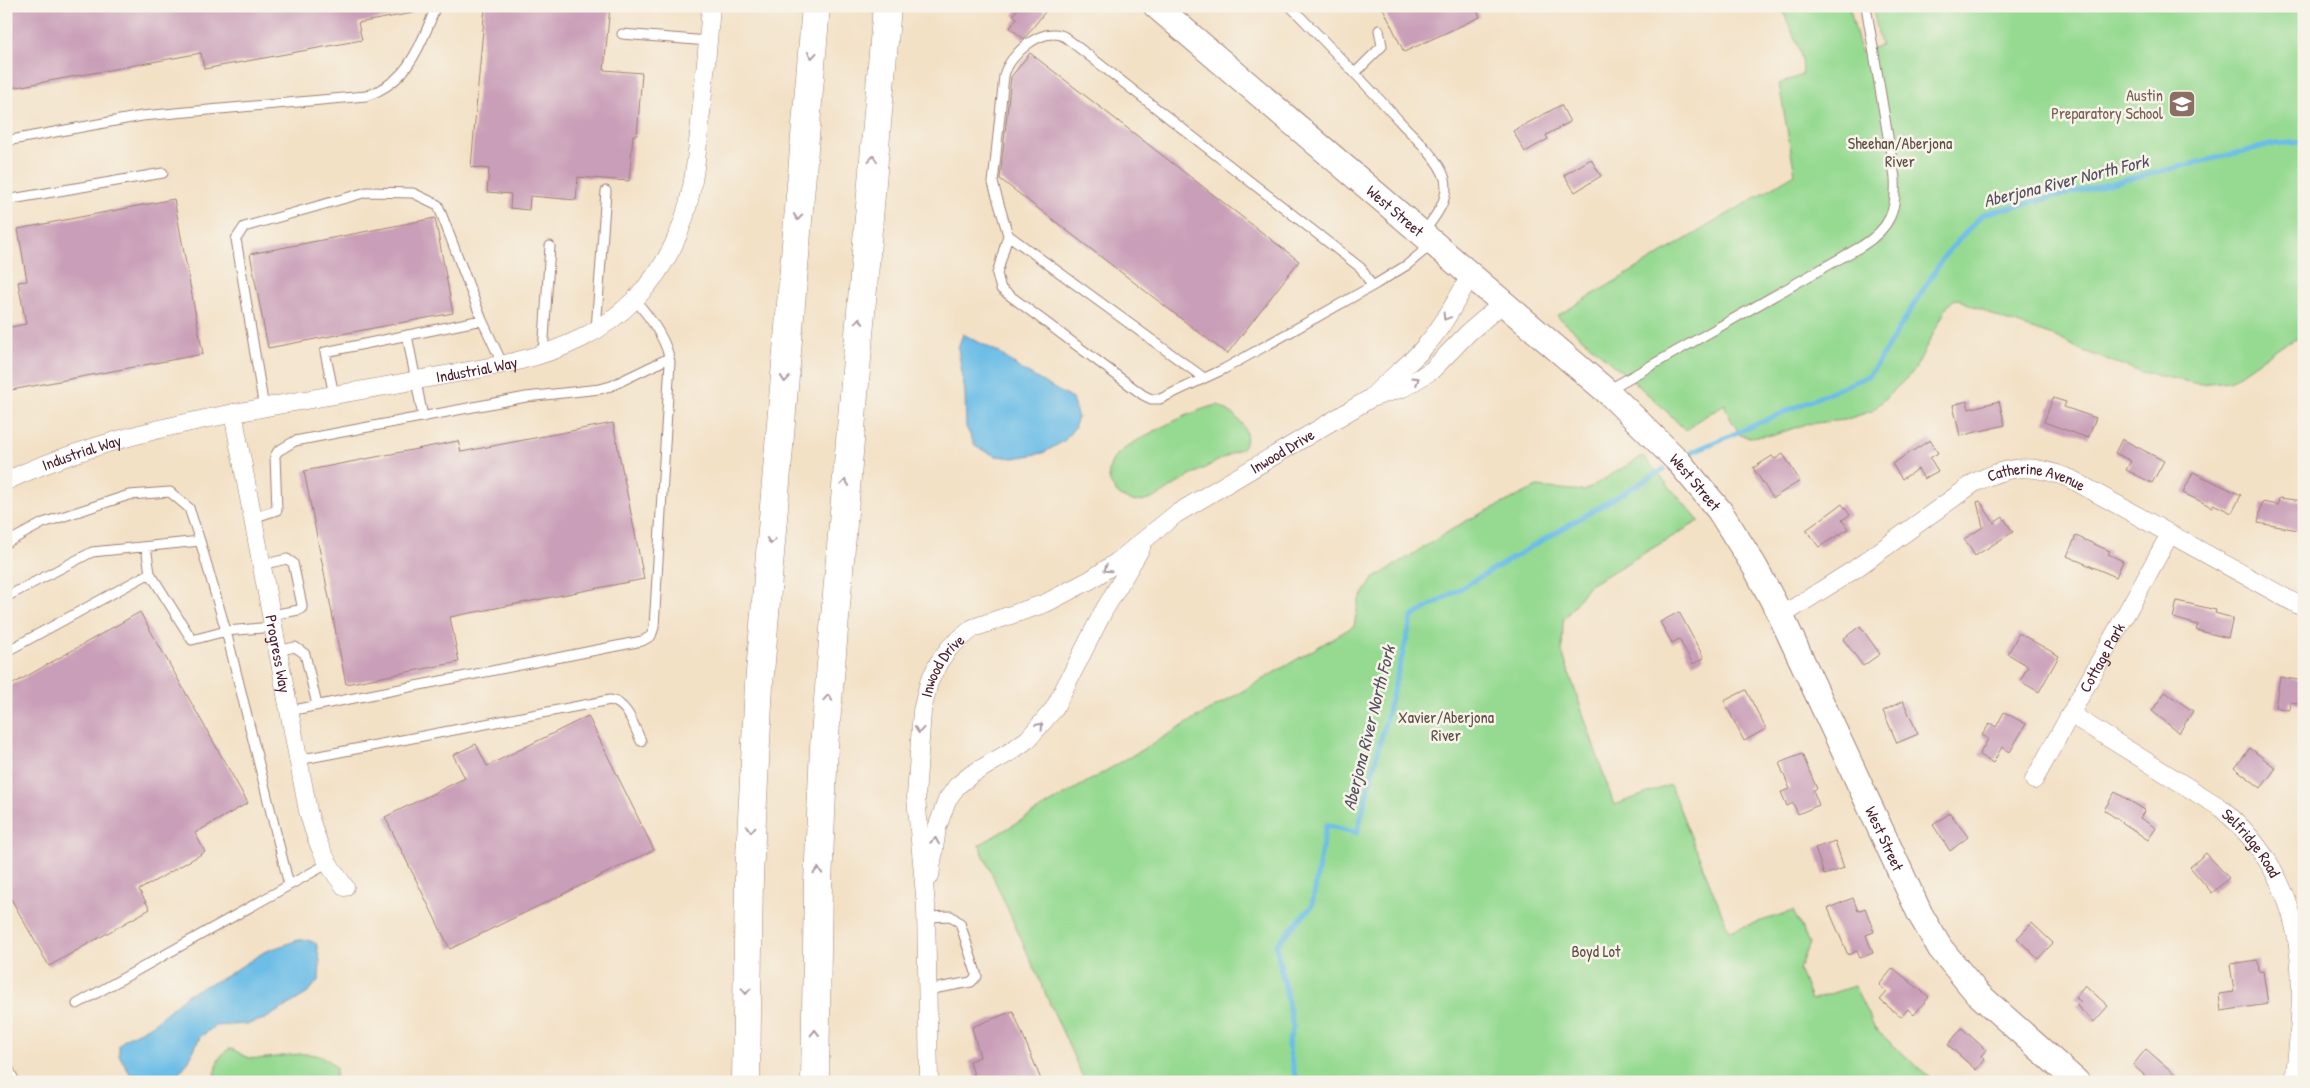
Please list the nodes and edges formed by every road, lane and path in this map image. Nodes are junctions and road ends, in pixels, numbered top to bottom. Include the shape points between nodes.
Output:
1 (435, 6) edge
2 (711, 6) edge
3 (816, 6) edge
4 (887, 6) edge
5 (1156, 6) edge
6 (1290, 6) edge
7 (1866, 6) edge
8 (1379, 30) dead end
9 (622, 34) dead end
10 (708, 41) junction
11 (1356, 73) junction
12 (6, 141) edge
13 (163, 173) dead end
14 (606, 191) dead end
15 (6, 200) edge
16 (1008, 235) junction
17 (1428, 238) junction
18 (550, 246) dead end
19 (1471, 275) junction
20 (1372, 286) junction
21 (634, 300) junction
22 (1503, 303) junction
23 (482, 320) junction
24 (596, 330) junction
25 (407, 335) junction
26 (543, 354) junction
27 (669, 358) junction
28 (502, 363) junction
29 (1204, 378) junction
30 (415, 380) junction
31 (1606, 391) junction
32 (334, 395) junction
33 (1371, 398) junction
34 (264, 408) junction
35 (233, 413) junction
36 (423, 417) junction
37 (6, 481) edge
38 (253, 518) junction
39 (2170, 534) junction
40 (1146, 539) junction
41 (200, 541) junction
42 (6, 542) edge
43 (146, 547) junction
44 (261, 565) junction
45 (150, 573) junction
46 (6, 597) edge
47 (2302, 607) dead end
48 (1781, 616) junction
49 (272, 621) junction
50 (226, 631) junction
51 (6, 645) edge
52 (278, 651) junction
53 (317, 705) junction
54 (289, 711) junction
55 (2072, 715) junction
56 (641, 741) dead end
57 (298, 760) junction
58 (2034, 780) dead end
59 (327, 864) junction
60 (289, 884) junction
61 (345, 887) dead end
62 (926, 912) junction
63 (927, 990) junction
64 (77, 1004) dead end
65 (6, 1063) edge
66 (15, 1082) edge
67 (746, 1082) edge
68 (815, 1082) edge
69 (929, 1082) edge
70 (2077, 1082) edge
71 (2294, 1082) edge

1 - 12 lane via 413,60 405,71 388,87 366,96 142,116
2 - 10 street, Industrial Way
3 -> 67 highway via 759,685 749,876
68 -> 4 highway via 824,747
5 - 17 main road, West Street
6 - 11 lane
7 - 31 lane via 1895,178 1895,202 1887,223 1862,246
8 - 11 lane via 1382,46
9 - 10 lane
10 - 21 street, Industrial Way via 698,143 685,218 667,258
11 - 17 lane via 1442,172 1445,184 1443,202
13 - 15 lane
14 - 24 lane
16 - 20 lane via 993,183 1005,71 1028,42 1060,34 1361,268
16 - 29 lane
16 - 29 lane via 997,274 1001,289 1143,395 1160,399
17 - 19 main road, West Street
17 - 20 lane via 1407,266
18 - 26 lane
19 - 22 main road, West Street
19 -> 33 street, Inwood Drive via 1427,345
20 - 29 lane
21 - 24 street, Industrial Way
21 - 27 lane via 647,314
22 - 31 main road, West Street
33 -> 22 street, Inwood Drive via 1403,388 1424,376
23 - 25 lane
23 - 28 lane
23 - 34 lane via 438,205 413,193 367,192 244,227 236,239
24 - 26 street, Industrial Way
25 - 30 lane
25 - 32 lane via 325,352
26 - 28 street, Industrial Way
27 - 36 lane via 600,389 526,397
27 - 53 lane via 651,636 642,641
28 - 30 street, Industrial Way
30 - 32 street, Industrial Way
30 - 36 lane
31 - 48 main road, West Street via 1679,462 1719,510
32 - 34 street, Industrial Way
33 - 40 street, Inwood Drive via 1188,506
34 - 35 street, Industrial Way
35 - 37 street, Industrial Way via 104,444
35 - 38 street, Progress Way
36 - 38 lane via 295,441 285,446 275,456 278,510
38 - 44 street, Progress Way
39 - 47 street, Catherine Avenue
39 - 48 street, Catherine Avenue via 2062,476 2038,469 2012,468 1974,483 1855,569
39 - 55 street, Cottage Park
62 -> 40 street, Inwood Drive via 936,828 947,800 972,774 1028,739 1054,709 1103,612
40 -> 62 street, Inwood Drive via 1110,567 1060,596 973,628 950,648 935,668 921,716 916,797
41 - 42 lane via 189,508 170,492 129,495 43,523
41 - 43 lane
41 - 50 lane
43 - 45 lane
43 - 46 lane via 92,552
44 - 49 street, Progress Way
44 - 49 lane via 287,559 293,563 302,605 299,610
45 - 50 lane via 192,640
45 - 51 lane via 9,650
48 - 70 main road, West Street via 1902,876 1940,948 1977,993
49 - 50 lane
49 - 52 street, Progress Way
50 - 60 lane
52 - 53 lane via 295,647 306,654
52 - 54 street, Progress Way
53 - 54 lane
54 - 57 street, Progress Way
55 - 58 street, Cottage Park
55 - 71 street, Selfridge Road via 2221,808 2241,824 2270,862 2292,907 2302,952 2302,1014
56 - 57 lane via 623,707 610,700
57 - 59 street, Progress Way via 314,834
59 - 60 lane
59 - 61 street, Progress Way
60 - 64 lane
62 - 63 street, Inwood Drive
62 - 63 lane via 951,916 960,923 978,976 971,982
63 - 69 street, Inwood Drive
65 - 66 lane

